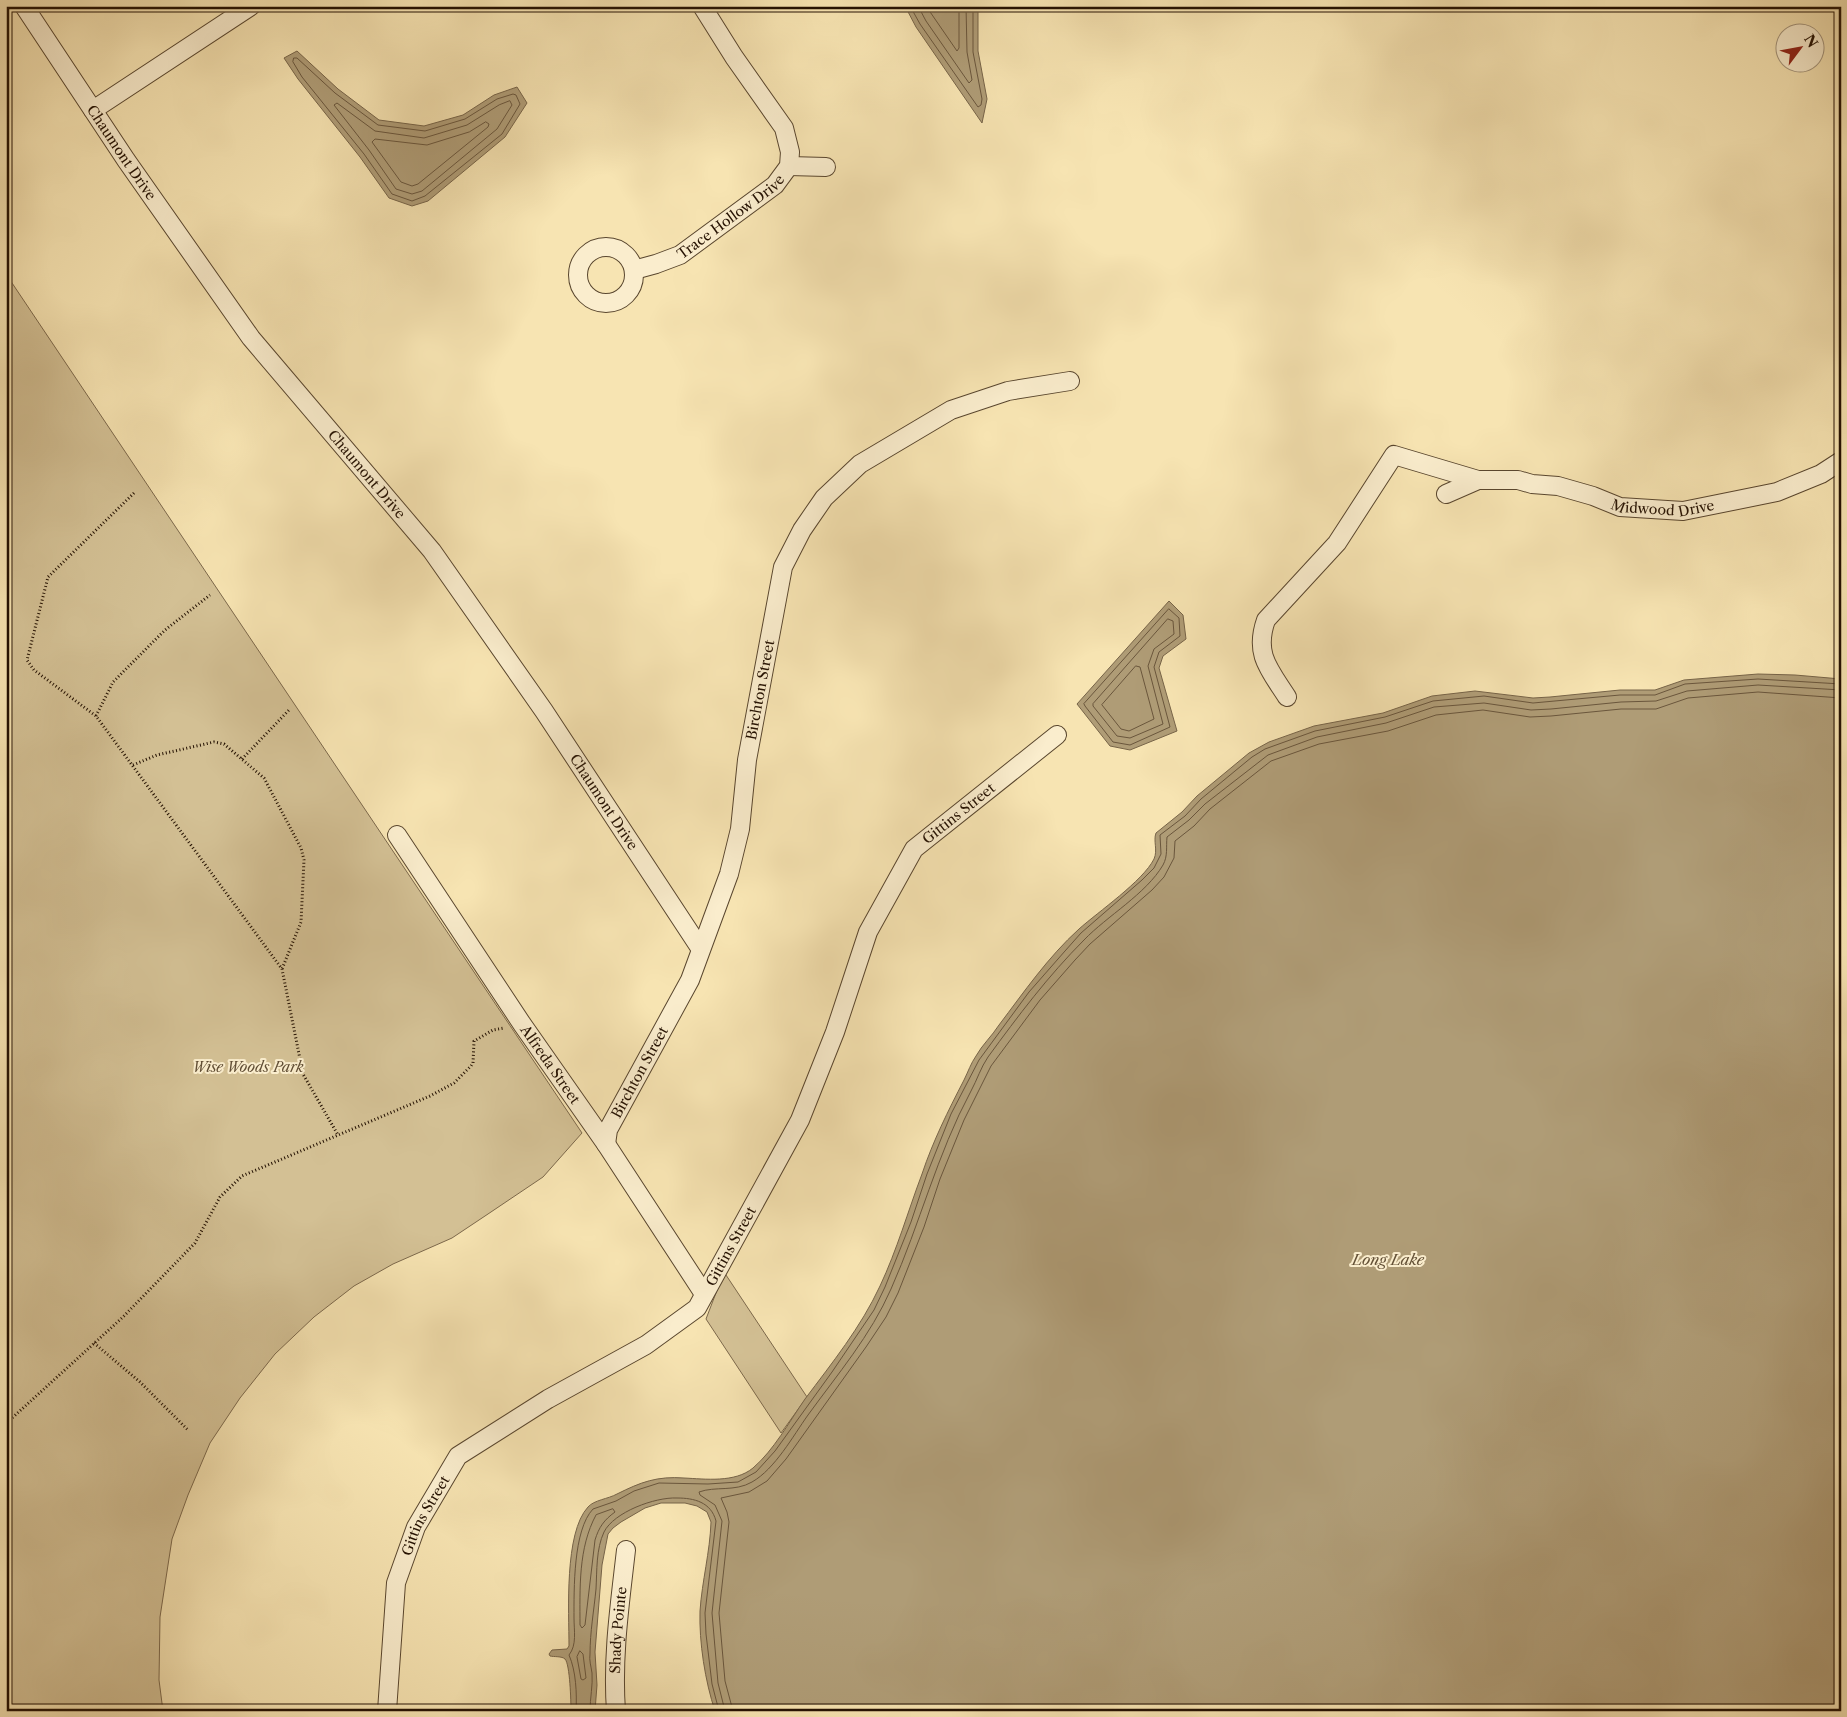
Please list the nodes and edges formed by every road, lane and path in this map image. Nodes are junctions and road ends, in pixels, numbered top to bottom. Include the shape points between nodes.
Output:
1 (24, 6) edge
2 (251, 6) edge
3 (702, 6) edge
4 (93, 110) junction
5 (789, 166) junction
6 (826, 167) dead end
7 (634, 270) dead end
8 (1070, 380) dead end
9 (1836, 468) edge
10 (1478, 480) junction
11 (134, 493) dead end
12 (1446, 494) dead end
13 (210, 595) dead end
14 (1287, 697) dead end
15 (290, 709) dead end
16 (96, 716) junction
17 (1057, 735) dead end
18 (242, 759) junction
19 (133, 765) junction
20 (397, 835) dead end
21 (700, 948) junction
22 (282, 969) junction
23 (522, 1024) junction
24 (338, 1134) junction
25 (606, 1144) junction
26 (704, 1294) junction
27 (94, 1343) junction
28 (6, 1420) edge
29 (188, 1430) dead end
30 (626, 1550) dead end
31 (387, 1711) edge
32 (616, 1711) edge

1 - 4 street, Chaumont Drive
2 - 4 street
3 - 5 street, Trace Hollow Drive via 784,128 790,152
4 - 21 street, Chaumont Drive via 252,338 432,551 544,710
5 - 6 street
5 - 7 street, Trace Hollow Drive via 776,185 680,255
8 - 21 street, Birchton Street via 1008,391 951,410 860,464 824,498 802,530 783,566 747,760 740,829 732,865
9 - 10 street, Midwood Drive via 1777,492 1683,511 1620,507 1566,488 1518,480
10 - 12 street, Midwood Drive
10 - 14 street, Midwood Drive via 1394,456 1337,543 1266,620 1261,634 1262,655
11 - 16 path via 48,577 27,660 34,670
13 - 16 path via 165,630 113,682
15 - 18 path
16 - 19 path
17 - 26 street, Gittins Street via 914,849 868,932 835,1032 800,1120
18 - 19 path via 224,744 214,742 158,755
18 - 22 path via 264,778 303,854 301,922
19 - 22 path
20 - 23 street, Alfreda Street
21 - 25 street, Birchton Street via 690,980 608,1130
22 - 24 path via 303,1074
23 - 24 path via 493,1030 474,1042 473,1063 454,1083
23 - 25 street, Alfreda Street
24 - 27 path via 242,1176 220,1198 195,1243
25 - 26 street, Alfreda Street
26 - 31 street, Gittins Street via 697,1308 646,1345 548,1399 458,1456 416,1527 396,1583
27 - 28 path via 11,1419
27 - 29 path via 140,1382
30 - 32 street, Shady Pointe via 617,1626

